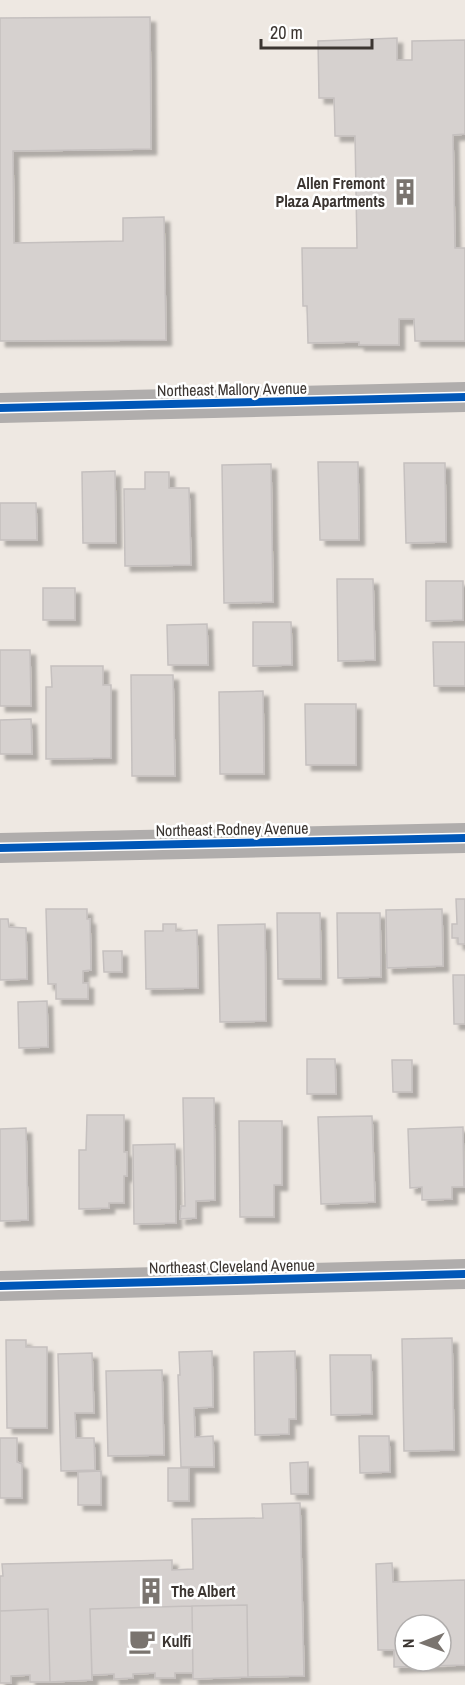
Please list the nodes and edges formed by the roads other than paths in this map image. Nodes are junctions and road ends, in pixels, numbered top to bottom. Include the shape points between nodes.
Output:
1 (465, 397) edge
2 (0, 408) edge
3 (465, 838) edge
4 (0, 848) edge
5 (465, 1274) edge
6 (0, 1286) edge

1 - 2 street, Northeast Mallory Avenue
3 - 4 street, Northeast Rodney Avenue
5 - 6 street, Northeast Cleveland Avenue

